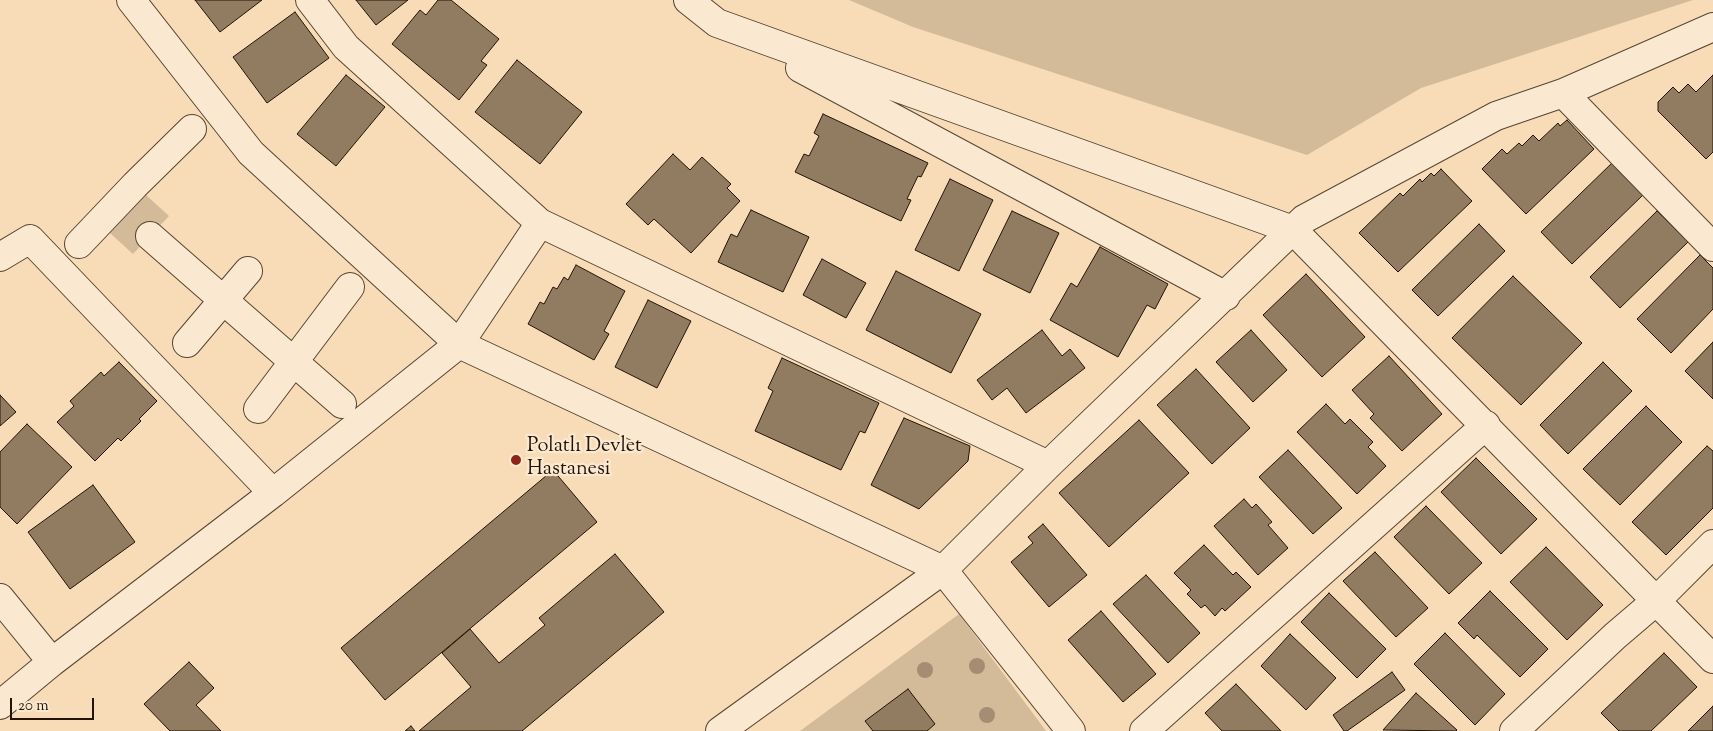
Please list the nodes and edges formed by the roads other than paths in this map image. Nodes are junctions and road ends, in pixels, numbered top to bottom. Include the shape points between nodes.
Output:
1 (131, 0) edge
2 (310, 0) edge
3 (688, 0) edge
4 (717, 23) junction
5 (1713, 27) edge
6 (1564, 93) junction
7 (192, 129) dead end
8 (540, 223) junction
9 (1293, 230) junction
10 (150, 236) dead end
11 (79, 244) dead end
12 (1713, 247) edge
13 (0, 257) edge
14 (248, 271) dead end
15 (350, 287) dead end
16 (1226, 296) junction
17 (224, 300) junction
18 (187, 343) dead end
19 (459, 344) junction
20 (294, 362) junction
21 (342, 404) dead end
22 (258, 409) dead end
23 (1486, 425) junction
24 (1048, 465) junction
25 (274, 493) junction
26 (1713, 544) edge
27 (943, 570) junction
28 (0, 598) edge
29 (1656, 601) junction
30 (1713, 659) edge
31 (52, 662) junction
32 (0, 705) edge
33 (720, 731) edge
34 (1071, 731) edge
35 (1144, 731) edge
36 (1514, 731) edge

1 - 19 street via 251,153
2 - 8 street via 346,47
3 - 4 street
4 - 9 street
4 - 16 street
5 - 6 street
6 - 9 street via 1496,116 1304,219
6 - 12 street
7 - 11 street
8 - 19 street
8 - 24 street
9 - 16 street
9 - 23 street
10 - 17 street
13 - 25 street via 30,239
14 - 17 street
15 - 20 street
16 - 24 street
17 - 18 street
17 - 20 street
19 - 25 street
19 - 27 street
20 - 21 street
20 - 22 street
23 - 29 street
23 - 35 street
24 - 27 street
25 - 31 street
26 - 29 street
27 - 33 street
27 - 34 street
28 - 31 street
29 - 30 street
29 - 36 street
31 - 32 street

